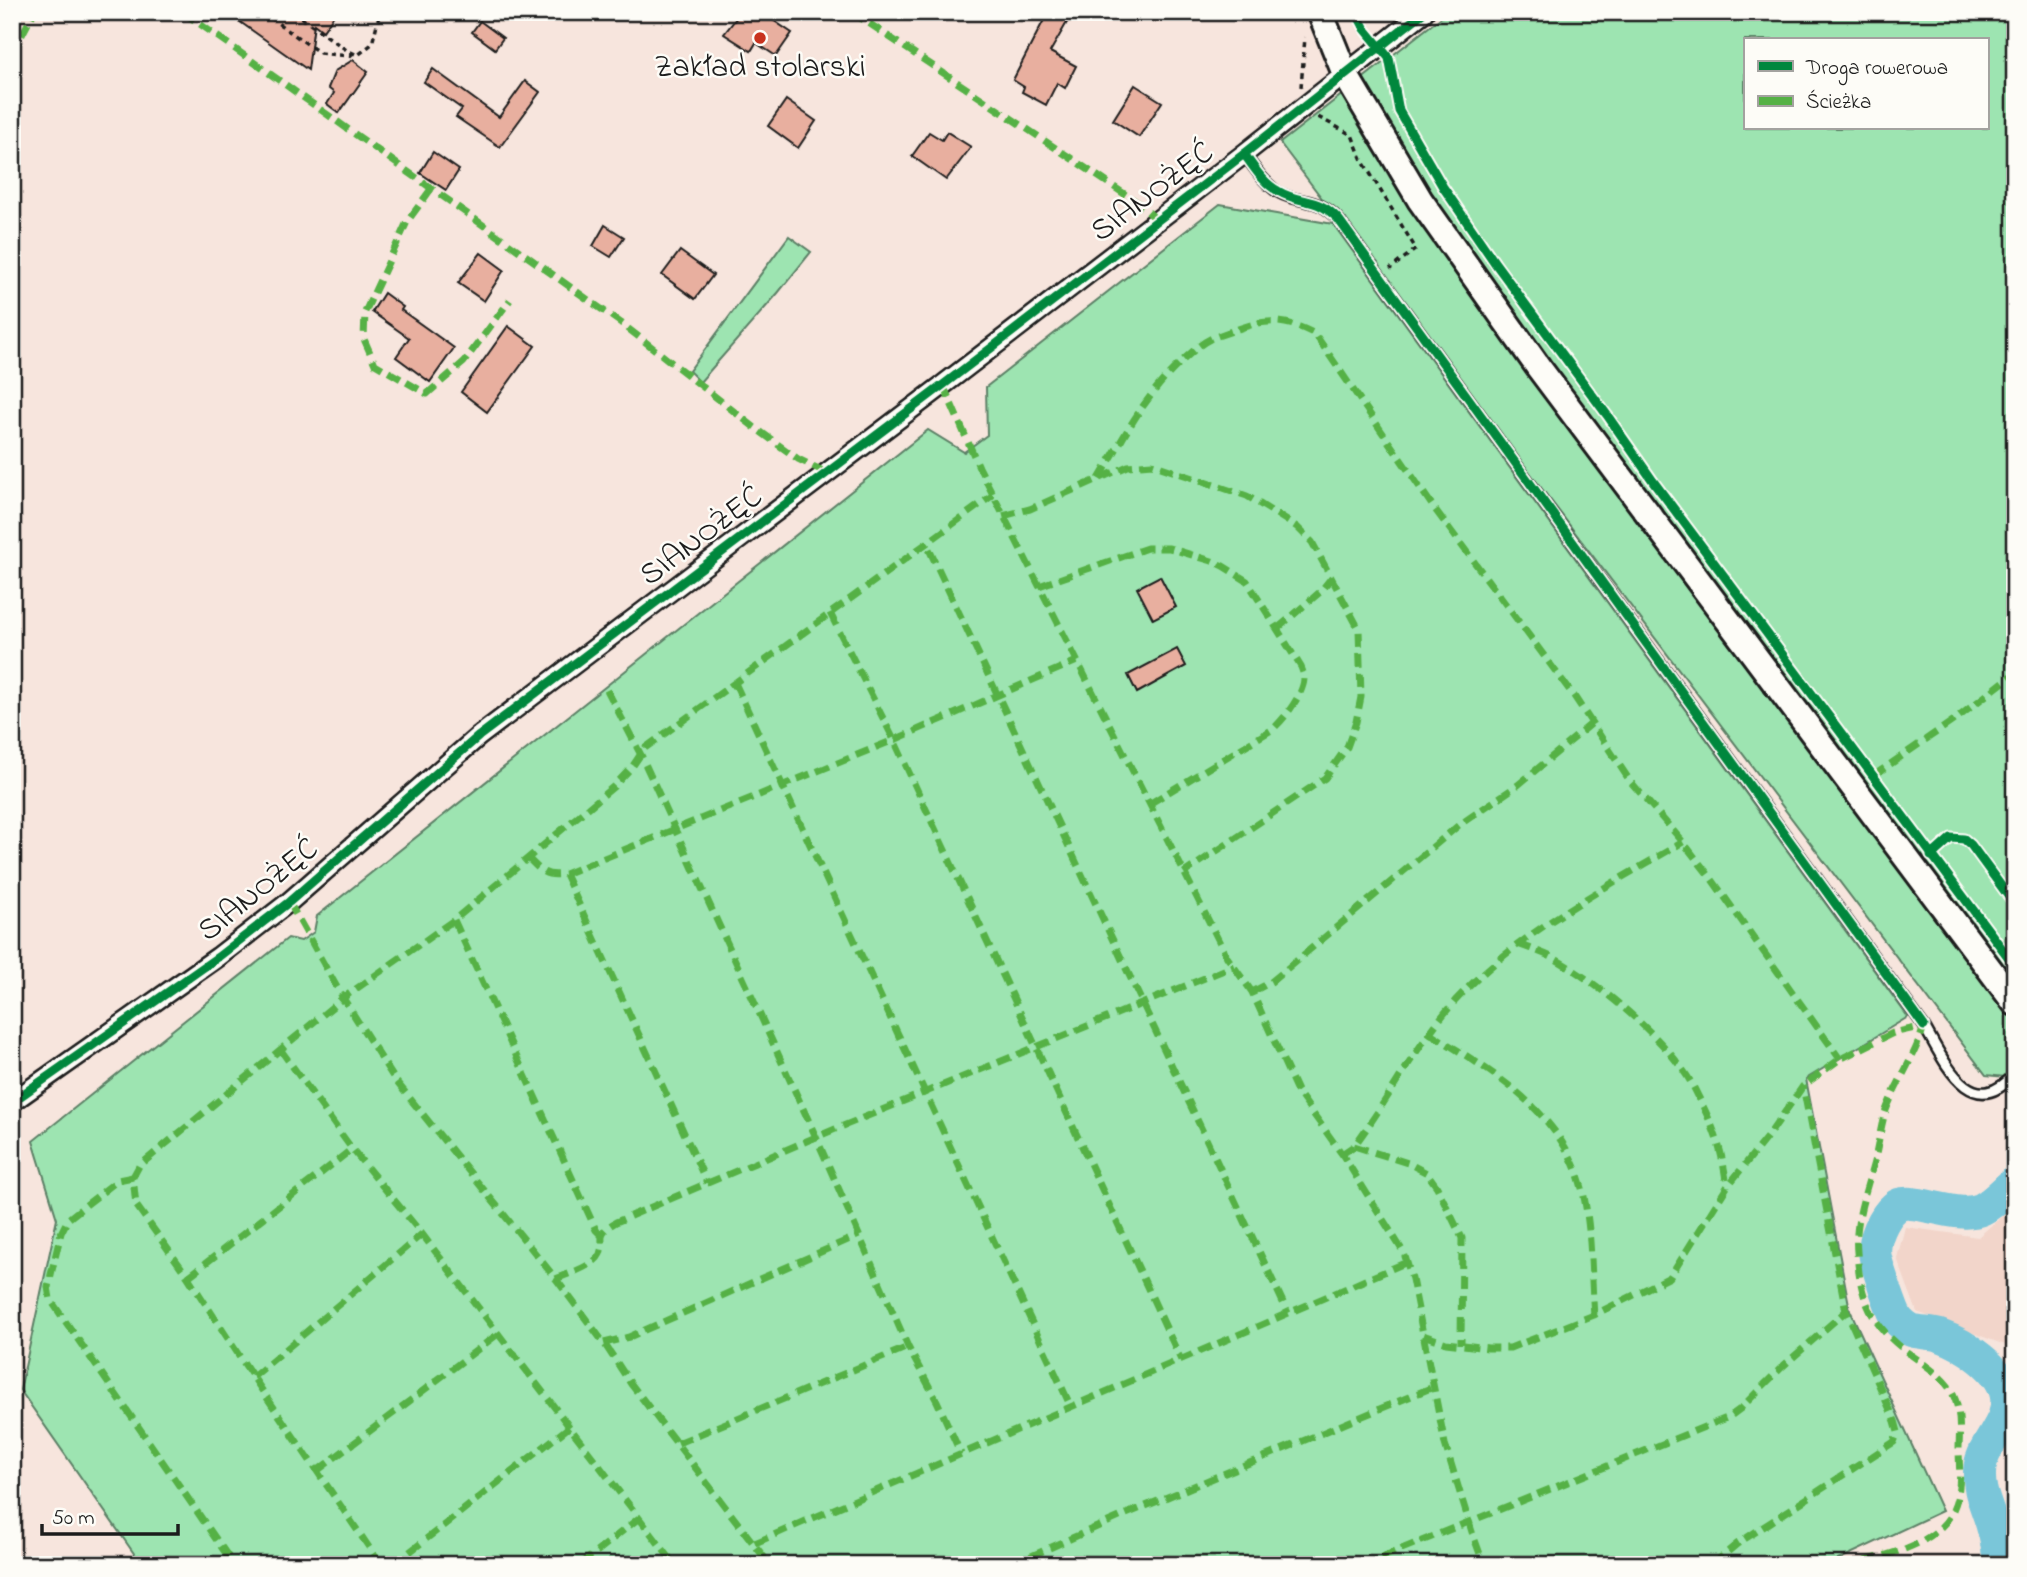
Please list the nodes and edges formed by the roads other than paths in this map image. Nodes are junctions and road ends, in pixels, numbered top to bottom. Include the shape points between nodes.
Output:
1 (1424, 12) edge
2 (1317, 26) edge
3 (1345, 74) junction
4 (1244, 154) junction
5 (2015, 1003) edge
6 (2015, 1074) edge
7 (12, 1102) edge

1 - 3 street, SIANOŻĘĆ
2 - 3 main road
3 - 4 street, SIANOŻĘĆ
3 - 5 main road via 1420,200 1517,338
4 - 6 lane via 1280,193 1331,211 1924,1026 1958,1081 1969,1090 1991,1092
4 - 7 street, SIANOŻĘĆ via 479,736 289,902 218,957

